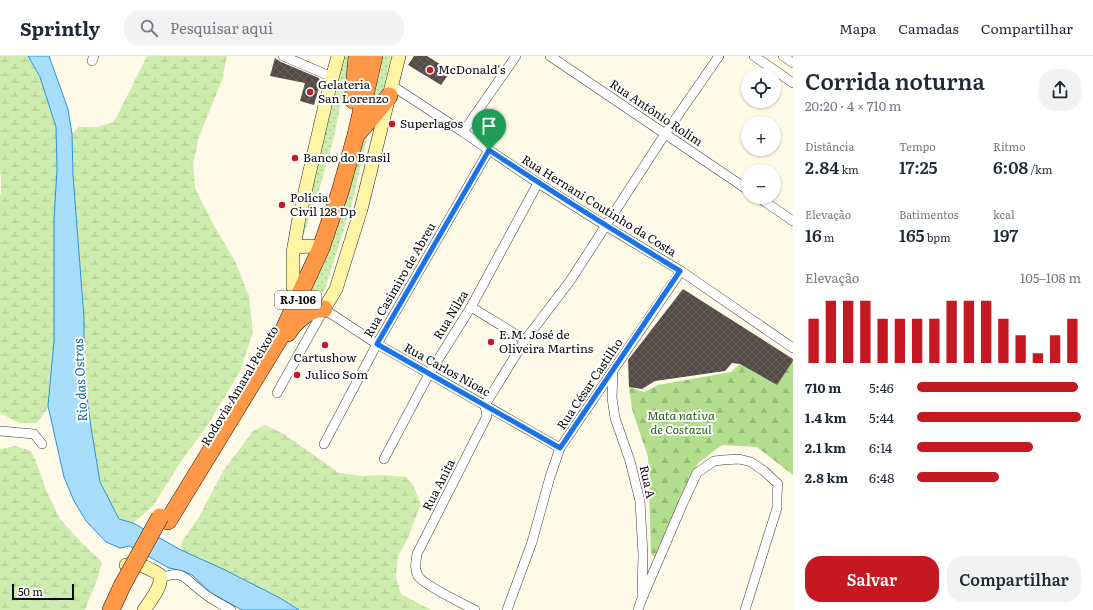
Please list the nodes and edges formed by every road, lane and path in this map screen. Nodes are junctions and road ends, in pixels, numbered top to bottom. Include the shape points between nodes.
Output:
1 (283, 56) edge
2 (338, 56) edge
3 (357, 56) edge
4 (365, 56) edge
5 (374, 56) edge
6 (399, 56) edge
7 (516, 56) edge
8 (550, 56) edge
9 (719, 56) edge
10 (754, 56) edge
11 (783, 56) edge
12 (793, 63) edge
13 (332, 77) junction
14 (793, 83) edge
15 (390, 90) junction
16 (353, 100) junction
17 (463, 132) junction
18 (665, 134) junction
19 (356, 135) junction
20 (489, 150) junction
21 (538, 184) junction
22 (741, 185) edge
23 (768, 204) edge
24 (793, 221) edge
25 (606, 226) junction
26 (312, 246) junction
27 (294, 247) junction
28 (680, 271) junction
29 (293, 287) junction
30 (471, 307) junction
31 (324, 309) junction
32 (525, 340) junction
33 (377, 344) junction
34 (793, 348) edge
35 (266, 361) junction
36 (613, 371) junction
37 (429, 374) junction
38 (277, 393) dead end
39 (485, 405) junction
40 (0, 431) edge
41 (42, 444) dead end
42 (324, 444) dead end
43 (560, 448) junction
44 (384, 459) dead end
45 (164, 519) junction
46 (161, 578) junction
47 (126, 587) junction
48 (641, 601) junction
49 (101, 610) edge
50 (110, 610) edge
51 (121, 610) edge
52 (144, 610) edge
53 (231, 610) edge
54 (475, 610) edge
55 (507, 610) edge
56 (638, 610) edge
57 (745, 610) edge

1 - 13 street
2 - 13 main road
3 - 16 highway
4 - 16 highway, Rodovia Amaral Peixoto / RJ-106
5 - 19 highway, Rodovia Amaral Peixoto / RJ-106
6 - 15 main road
7 - 17 street
8 - 18 street, Rua Antônio Rolim
9 - 18 street
10 - 14 street
11 - 12 street
13 - 27 main road
15 - 17 street, Rua Hernani Coutinho da Costa
15 - 19 highway via 373,116
15 - 31 main road via 361,209 336,289
16 - 26 highway, Rodovia Amaral Peixoto / RJ-106
17 - 20 street, Rua Hernani Coutinho da Costa
18 - 22 street, Rua Antônio Rolim
18 - 25 street
19 - 35 highway, Rodovia Amaral Peixoto / RJ-106 via 321,248 281,336
20 - 21 street, Rua Hernani Coutinho da Costa
20 - 33 street, Rua Casimiro de Abreu
21 - 25 street, Rua Hernani Coutinho da Costa
21 - 30 street, Rua Nilza
23 - 24 street
25 - 28 street, Rua Hernani Coutinho da Costa
25 - 32 street via 570,281
26 - 27 main road
26 - 29 highway, Rodovia Amaral Peixoto / RJ-106
27 - 29 main road
28 - 34 street, Rua Hernani Coutinho da Costa
28 - 36 street, Rua César Castilho
29 - 45 highway, Rodovia Amaral Peixoto / RJ-106 via 252,369
30 - 32 street
30 - 37 street, Rua Nilza
31 - 33 street, Rua Carlos Nioac
31 - 35 highway via 313,310 304,316 292,327 278,351
31 - 38 street
32 - 39 street
33 - 37 street, Rua Carlos Nioac
33 - 42 street, Rua Casimiro de Abreu
35 - 45 highway, Rodovia Amaral Peixoto / RJ-106
36 - 43 street, Rua César Castilho
36 - 48 street, Rua A via 612,398 615,418 640,501 643,555
37 - 39 street, Rua Carlos Nioac
37 - 44 street, Rua Nilza
39 - 43 street, Rua Carlos Nioac
39 - 54 street, Rua Anita via 487,416 416,562 418,576 430,586
40 - 41 street via 34,434
43 - 55 street, Rua César Castilho via 532,542
45 - 47 highway, Rodovia Amaral Peixoto / RJ-106, bridge
46 - 49 main road via 147,567 132,564 124,566
46 - 52 main road via 160,585
46 - 53 street via 177,574 188,578 202,592
47 - 50 highway, Rodovia Amaral Peixoto / RJ-106
47 - 51 highway, Rodovia Amaral Peixoto / RJ-106
48 - 56 street
48 - 57 street via 697,473 714,461 739,460 751,462 778,484 777,508

